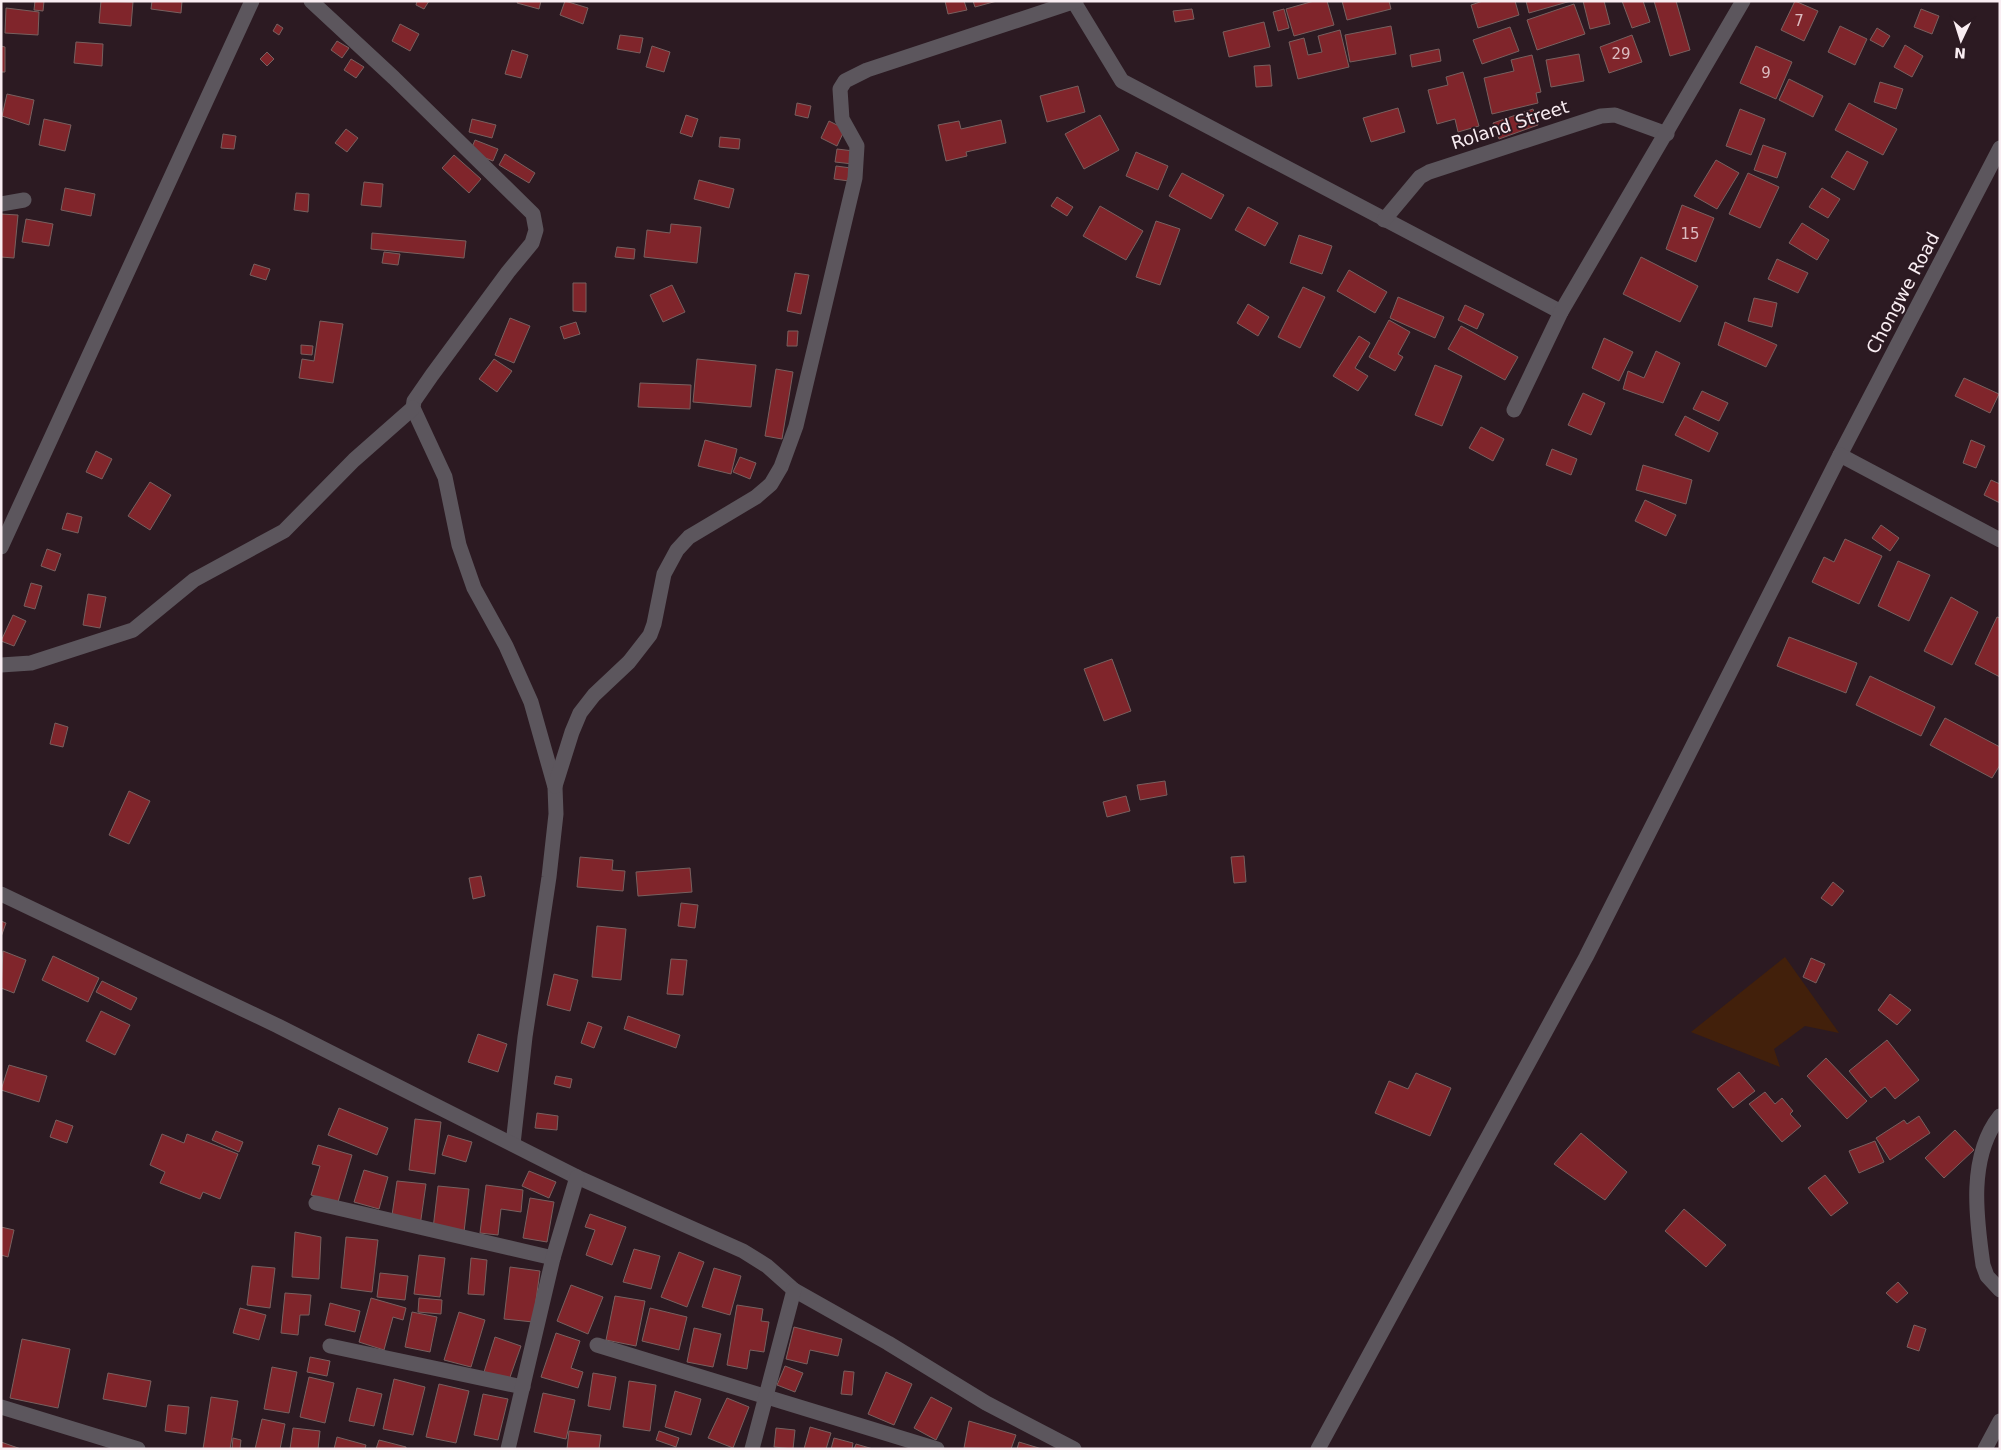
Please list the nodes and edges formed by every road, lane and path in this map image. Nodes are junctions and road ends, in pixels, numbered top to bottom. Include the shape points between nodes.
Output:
1 (252, 1) edge
2 (311, 1) edge
3 (1743, 1) edge
4 (1075, 2) edge
5 (1667, 134) junction
6 (2000, 148) edge
7 (24, 200) dead end
8 (1, 204) edge
9 (1384, 220) junction
10 (1561, 312) junction
11 (412, 408) junction
12 (1514, 410) dead end
13 (1840, 455) junction
14 (2000, 540) edge
15 (1, 547) edge
16 (1, 665) edge
17 (555, 787) junction
18 (1, 894) edge
19 (2000, 1116) edge
20 (513, 1144) junction
21 (577, 1177) junction
22 (316, 1203) dead end
23 (553, 1258) junction
24 (794, 1290) junction
25 (2000, 1290) edge
26 (597, 1345) dead end
27 (330, 1346) dead end
28 (523, 1387) junction
29 (766, 1396) junction
30 (1, 1407) edge
31 (2000, 1421) edge
32 (138, 1449) edge
33 (508, 1449) edge
34 (752, 1449) edge
35 (937, 1449) edge
36 (1074, 1449) edge
37 (1318, 1449) edge
38 (1985, 1449) edge

1 - 15 street
2 - 11 street via 533,214 536,230 532,243 438,367
3 - 5 street
4 - 9 street via 1122,81
4 - 17 street via 867,70 844,81 840,89 840,111 857,146 855,178 796,426 781,467 771,484 756,497 689,538 677,550 664,574 650,635 580,713
5 - 9 street, Roland Street via 1615,115 1601,116 1429,172 1420,177
5 - 10 street
6 - 13 street, Chongwe Road
7 - 8 street
9 - 10 street
10 - 12 street
11 - 16 street via 354,460 284,531 194,580 132,630 31,663
11 - 17 street via 445,477 459,545 474,588 506,646 531,702
13 - 14 street
13 - 37 street, Chongwe Road via 1586,957
17 - 20 street via 556,814 550,869 525,1036
18 - 20 street via 278,1026
19 - 25 street via 1989,1129 1982,1146 1977,1193 1983,1265 1987,1276
20 - 21 street
21 - 23 street
21 - 24 street via 743,1251 767,1266
22 - 23 street
23 - 28 street
24 - 29 street
24 - 36 street via 986,1403
26 - 29 street
27 - 28 street
28 - 33 street
29 - 34 street
29 - 35 street
30 - 32 street
31 - 38 street

